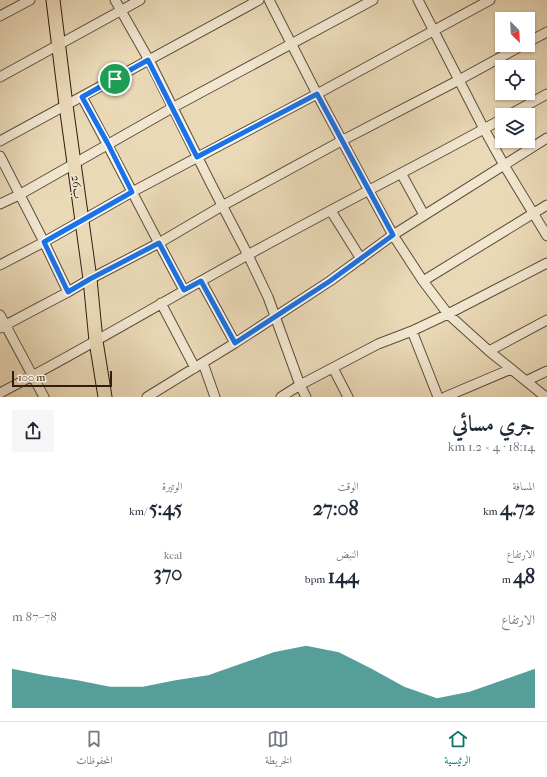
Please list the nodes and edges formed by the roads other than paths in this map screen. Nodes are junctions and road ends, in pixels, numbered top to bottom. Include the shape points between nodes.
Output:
1 (30, 0) edge
2 (53, 0) edge
3 (115, 0) edge
4 (140, 0) edge
5 (259, 0) edge
6 (269, 0) edge
7 (373, 0) edge
8 (418, 0) edge
9 (490, 0) edge
10 (361, 3) edge
11 (121, 11) junction
12 (0, 16) edge
13 (434, 31) junction
14 (547, 32) edge
15 (535, 38) edge
16 (291, 43) junction
17 (58, 45) junction
18 (510, 52) edge
19 (148, 60) junction
20 (0, 77) edge
21 (459, 80) junction
22 (317, 94) junction
23 (547, 94) edge
24 (82, 97) junction
25 (66, 105) junction
26 (172, 108) junction
27 (522, 108) edge
28 (495, 123) edge
29 (484, 129) junction
30 (547, 138) edge
31 (343, 140) junction
32 (0, 141) edge
33 (108, 144) junction
34 (0, 156) edge
35 (197, 157) junction
36 (74, 164) junction
37 (504, 165) junction
38 (402, 173) junction
39 (369, 191) junction
40 (132, 192) junction
41 (19, 195) junction
42 (0, 204) edge
43 (547, 205) edge
44 (222, 206) junction
45 (331, 211) junction
46 (533, 214) junction
47 (424, 215) junction
48 (82, 221) junction
49 (393, 235) junction
50 (547, 236) edge
51 (44, 242) junction
52 (159, 243) junction
53 (248, 255) junction
54 (361, 259) junction
55 (547, 263) edge
56 (0, 265) edge
57 (90, 279) junction
58 (201, 281) junction
59 (423, 281) junction
60 (184, 290) junction
61 (68, 292) junction
62 (161, 303) junction
63 (448, 314) junction
64 (0, 315) edge
65 (275, 317) junction
66 (547, 320) edge
67 (3, 326) edge
68 (412, 331) junction
69 (96, 341) junction
70 (235, 343) junction
71 (489, 351) junction
72 (199, 365) junction
73 (333, 368) junction
74 (511, 369) junction
75 (547, 371) edge
76 (33, 376) junction
77 (526, 381) junction
78 (300, 385) junction
79 (0, 393) edge
80 (542, 396) edge
81 (44, 397) edge
82 (105, 397) edge
83 (147, 397) edge
84 (215, 397) edge
85 (281, 397) edge
86 (306, 397) edge
87 (348, 397) edge
88 (438, 397) edge
89 (445, 397) edge

1 - 12 street
2 - 17 highway, 26ب
3 - 11 street
4 - 11 street
5 - 19 street
6 - 16 street
7 - 10 street
8 - 13 street
9 - 13 street
10 - 16 street
11 - 17 street
11 - 19 street
13 - 21 street
13 - 22 street
14 - 15 street
16 - 22 street
16 - 26 street
17 - 20 street
17 - 25 highway, 26ب
18 - 21 street
19 - 24 street
19 - 26 street
21 - 29 street
21 - 31 street
22 - 31 street
22 - 35 street
23 - 27 street
24 - 25 street
24 - 33 street
25 - 32 street
25 - 36 highway, 26ب
26 - 33 street
26 - 35 street
28 - 29 street
29 - 37 street
29 - 38 street
30 - 37 street
31 - 39 street
31 - 44 street
33 - 36 street
33 - 40 street
34 - 41 street
35 - 40 street
35 - 44 street
36 - 41 street
36 - 48 highway, 26ب
37 - 46 street
37 - 47 street
38 - 39 street
38 - 47 street
39 - 45 street
39 - 49 street
40 - 48 street
40 - 52 street
41 - 42 street
41 - 51 street
43 - 46 street
44 - 52 street
44 - 53 street
45 - 53 street
45 - 54 street
46 - 50 street
46 - 59 street
47 - 49 street
48 - 51 street
48 - 57 highway, 26ب
49 - 54 street
49 - 59 street
51 - 56 street
51 - 61 street
52 - 57 street
52 - 60 street
53 - 58 street
53 - 65 street
54 - 65 street
55 - 63 street
57 - 61 street
57 - 69 highway, 26ب
58 - 60 street
58 - 70 street
59 - 63 street
60 - 62 street
61 - 67 street
62 - 69 street
62 - 72 street
63 - 68 street
63 - 71 street
64 - 67 street
65 - 70 street
65 - 78 street
66 - 71 street
67 - 76 street
68 - 73 street via 378,344
68 - 88 street
69 - 76 street
69 - 82 highway, 26ب
70 - 72 street
71 - 74 street
72 - 83 street
72 - 84 street
73 - 78 street
73 - 87 street
74 - 77 street
74 - 89 street
75 - 77 street
76 - 79 street
76 - 81 street
77 - 80 street
78 - 85 street
78 - 86 street

